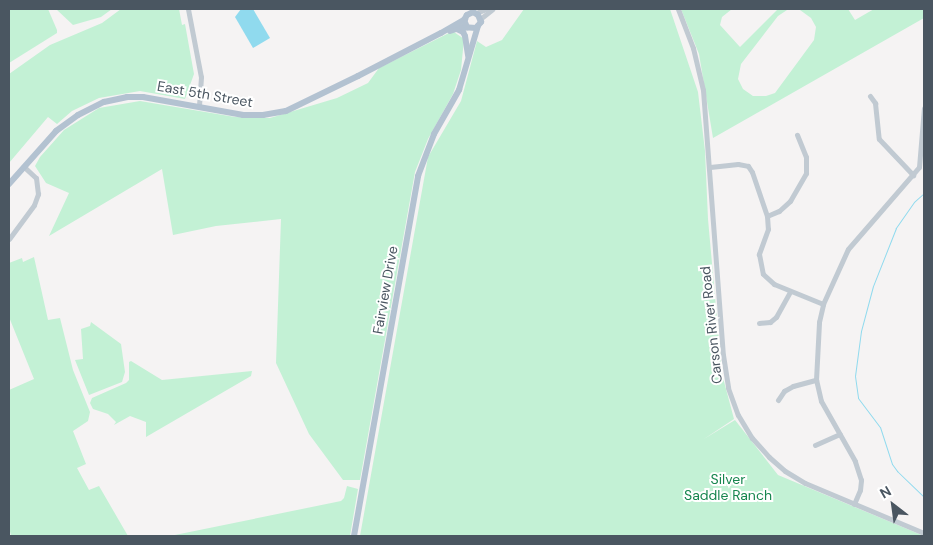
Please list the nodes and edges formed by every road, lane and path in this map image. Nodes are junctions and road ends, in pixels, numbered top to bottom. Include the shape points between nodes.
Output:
1 (188, 9) edge
2 (486, 9) edge
3 (493, 9) edge
4 (678, 9) edge
5 (473, 15) edge
6 (469, 28) junction
7 (457, 29) junction
8 (441, 34) junction
9 (469, 59) junction
10 (870, 96) dead end
11 (199, 106) junction
12 (924, 108) edge
13 (797, 135) dead end
14 (24, 167) junction
15 (710, 167) junction
16 (913, 175) junction
17 (9, 184) edge
18 (767, 216) junction
19 (9, 239) edge
20 (790, 292) junction
21 (823, 304) junction
22 (759, 323) dead end
23 (816, 380) junction
24 (778, 400) dead end
25 (840, 434) junction
26 (815, 445) dead end
27 (854, 504) junction
28 (924, 533) edge
29 (354, 536) edge

1 - 11 street via 201,78
2 - 5 street, East 5th Street
3 - 5 street, East 5th Street
4 - 15 street, Carson River Road via 699,74
5 - 6 main road, Fairview Drive
5 - 6 main road, East 5th Street
5 - 8 main road, East 5th Street
5 - 9 main road, Fairview Drive
6 - 7 main road, East 5th Street
6 - 9 main road, Fairview Drive
7 - 8 main road, East 5th Street
7 - 9 main road via 465,36
8 - 11 main road, East 5th Street via 286,111 242,115
9 - 29 main road, Fairview Drive via 459,90 434,134 418,176
10 - 16 street via 875,103 879,139
11 - 14 main road, East 5th Street via 142,97 104,102 67,122
12 - 16 street via 921,155
13 - 18 street via 806,157 806,173 790,201
14 - 17 main road, East 5th Street
14 - 19 street via 36,178 38,194 34,205
15 - 18 street via 748,166
15 - 27 street, Carson River Road via 723,355 728,388 738,415 758,444 786,471 805,483
16 - 21 street via 848,250
18 - 20 street via 768,229 759,254 761,269 770,281
20 - 21 street
20 - 22 street via 776,317 770,322
21 - 23 street
23 - 24 street via 793,386
23 - 25 street via 821,401
25 - 26 street
25 - 27 street via 856,461 861,480
27 - 28 street, Carson River Road

